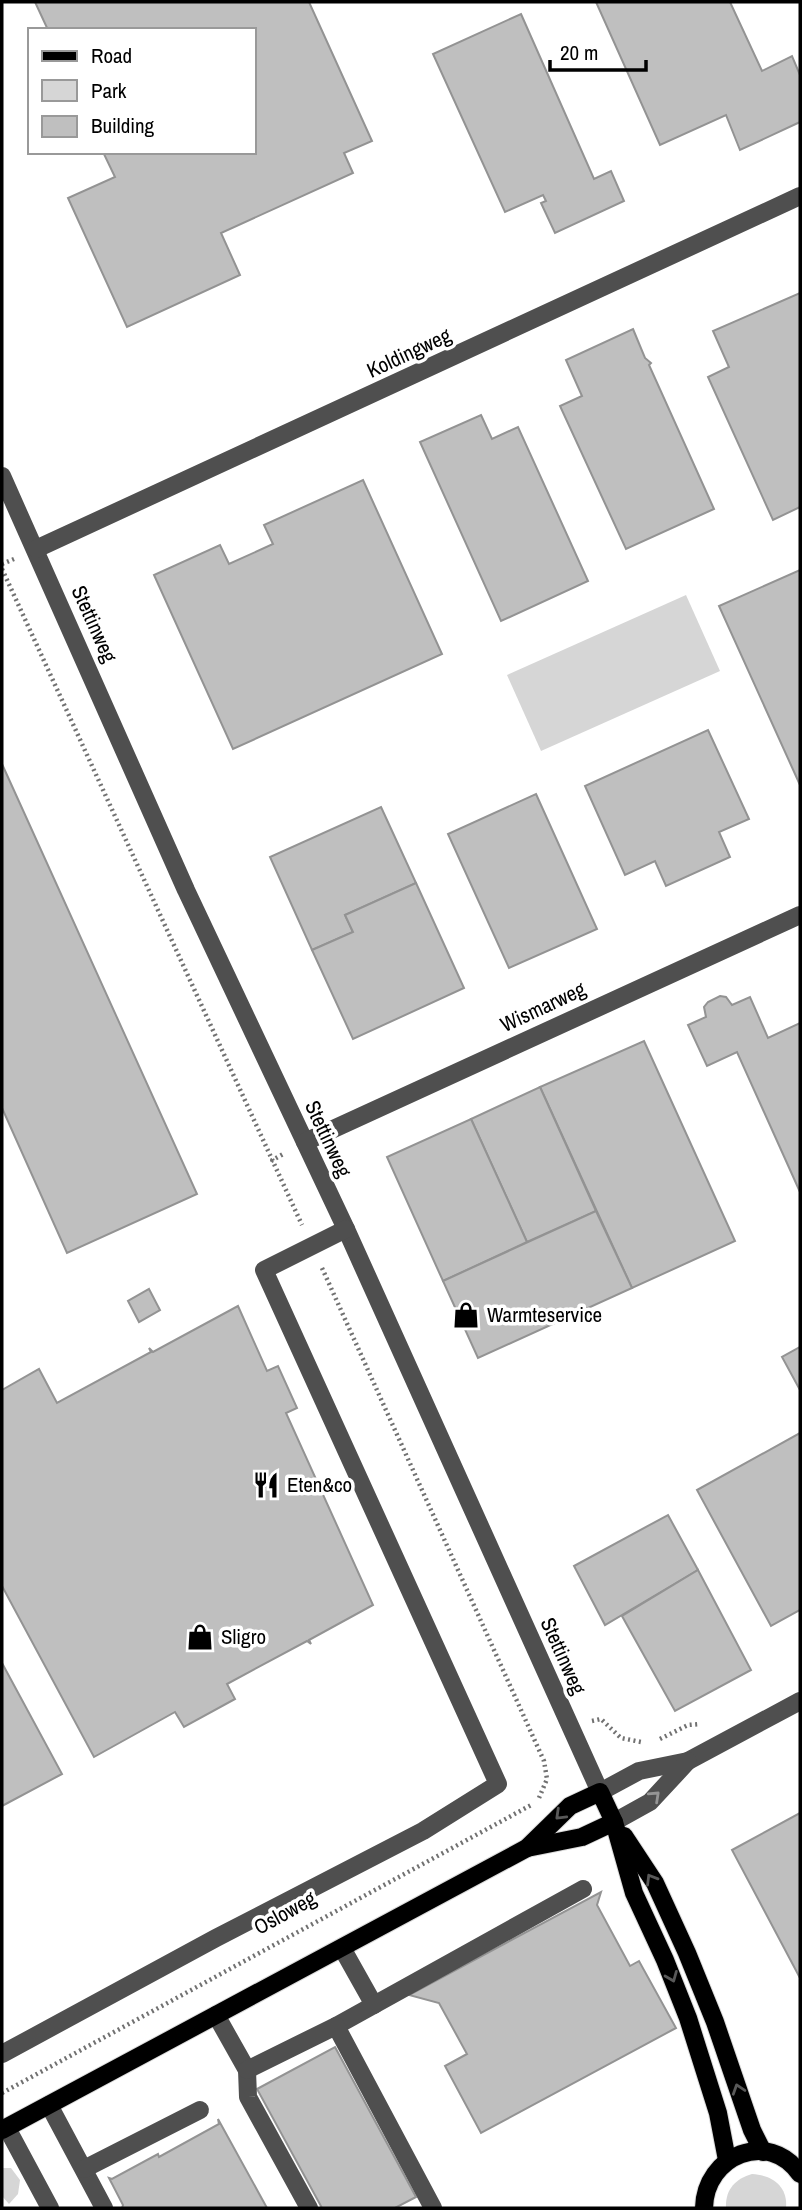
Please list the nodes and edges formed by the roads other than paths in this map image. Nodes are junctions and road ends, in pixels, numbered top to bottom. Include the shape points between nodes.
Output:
1 (800, 196) edge
2 (2, 476) edge
3 (36, 549) junction
4 (800, 915) edge
5 (304, 1142) junction
6 (346, 1230) junction
7 (800, 1701) edge
8 (688, 1761) junction
9 (600, 1791) junction
10 (614, 1822) junction
11 (527, 1848) junction
12 (583, 1889) dead end
13 (342, 1948) junction
14 (374, 2005) junction
15 (216, 2015) junction
16 (336, 2026) junction
17 (2, 2054) edge
18 (247, 2070) junction
19 (49, 2105) junction
20 (200, 2110) dead end
21 (5, 2129) edge
22 (763, 2152) junction
23 (727, 2160) junction
24 (84, 2169) junction
25 (800, 2174) edge
26 (50, 2208) edge
27 (104, 2208) edge
28 (310, 2208) edge
29 (433, 2208) edge
30 (704, 2208) edge

1 - 3 street, Koldingweg
2 - 3 street, Stettinweg
3 - 5 street, Stettinweg via 186,890
4 - 5 street, Wismarweg
5 - 6 street, Stettinweg
6 - 9 street, Stettinweg
6 - 17 street via 264,1270 498,1784 424,1831
7 - 8 street
8 - 9 street via 639,1770
10 -> 8 street via 650,1802
9 - 10 main road, Stettinweg
9 -> 11 main road via 569,1806
10 - 11 main road via 582,1837
22 -> 10 main road, Stettinweg via 687,1952 654,1882
10 -> 23 main road, Stettinweg via 634,1893 665,1959 706,2069
11 - 13 main road
12 - 14 street
13 - 14 street
13 - 15 main road
14 - 16 street
15 - 18 street
15 - 19 main road
16 - 18 street
16 - 29 street
18 - 28 street via 248,2097
19 - 21 main road
19 - 24 street
20 - 24 street
21 - 26 street
22 - 23 main road
22 - 25 main road via 782,2158
23 - 30 main road via 708,2182
24 - 27 street

